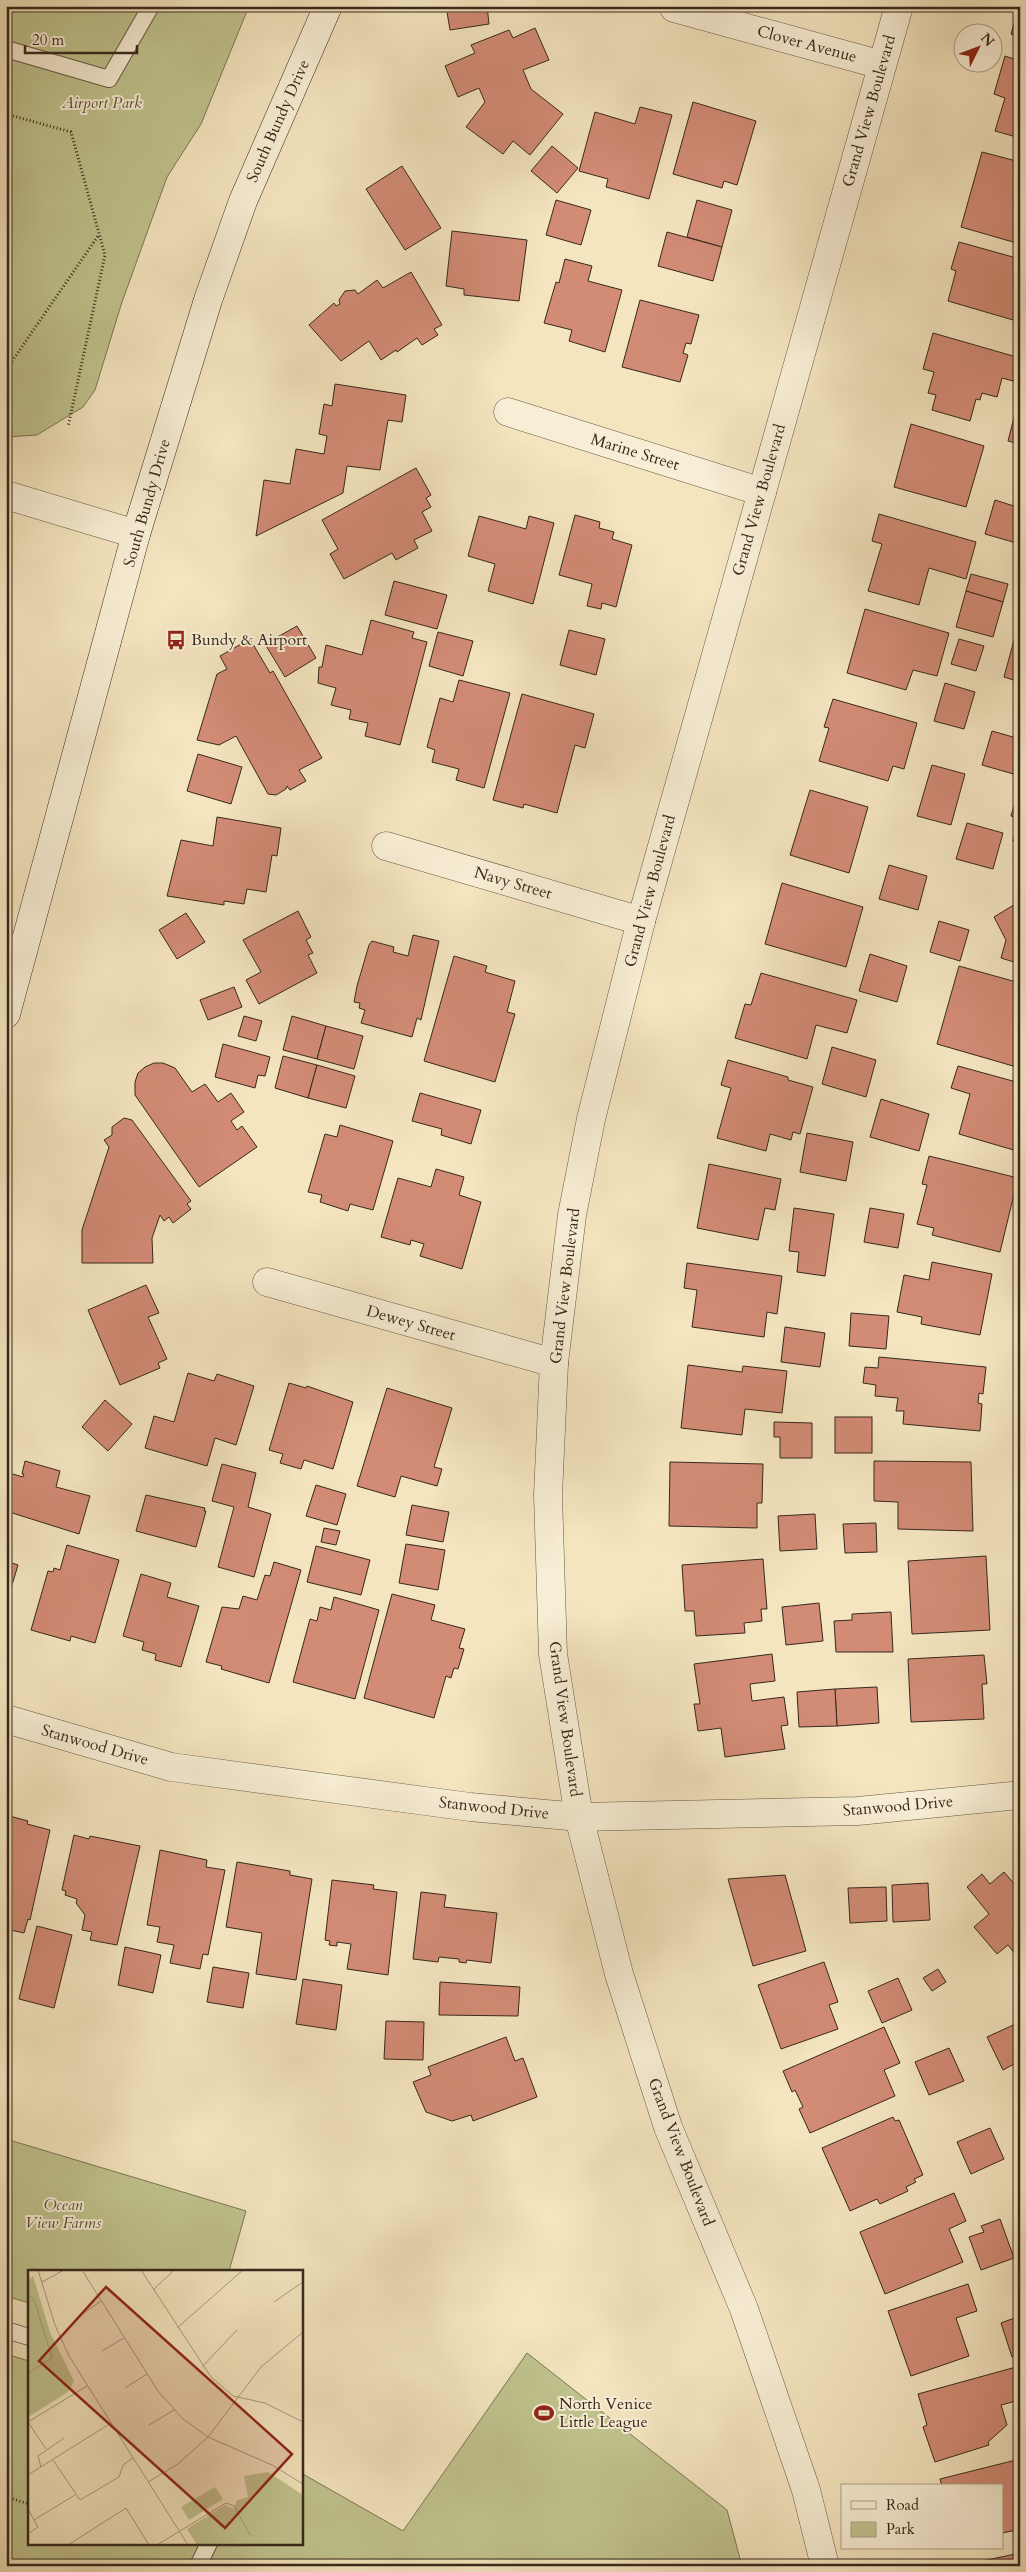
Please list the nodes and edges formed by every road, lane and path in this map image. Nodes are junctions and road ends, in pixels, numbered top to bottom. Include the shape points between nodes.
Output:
1 (151, 6) edge
2 (328, 6) edge
3 (899, 6) edge
4 (674, 8) dead end
5 (6, 49) edge
6 (882, 65) junction
7 (6, 114) edge
8 (99, 235) junction
9 (6, 370) edge
10 (508, 412) dead end
11 (68, 427) dead end
12 (762, 492) junction
13 (6, 496) edge
14 (136, 534) junction
15 (386, 846) dead end
16 (641, 921) junction
17 (12, 975) edge
18 (6, 1014) edge
19 (267, 1282) dead end
20 (554, 1363) junction
21 (6, 1720) edge
22 (1020, 1795) edge
23 (579, 1817) junction
24 (6, 2330) edge
25 (28, 2336) edge
26 (6, 2497) edge
27 (28, 2504) edge
28 (209, 2544) edge
29 (198, 2566) edge
30 (825, 2566) edge

1 - 5 lane via 109,79
2 - 14 street, South Bundy Drive via 243,201 208,300
3 - 6 street, Grand View Boulevard
4 - 6 street, Clover Avenue
6 - 12 street, Grand View Boulevard
7 - 8 path via 71,132
8 - 9 path
8 - 11 path via 105,254
10 - 12 street, Marine Street
12 - 16 street, Grand View Boulevard
13 - 14 street
14 - 17 street, South Bundy Drive
15 - 16 street, Navy Street
16 - 20 street, Grand View Boulevard via 591,1119 572,1215
17 - 18 street, South Bundy Drive
19 - 20 street, Dewey Street
20 - 23 street, Grand View Boulevard via 548,1495 553,1654
21 - 23 street, Stanwood Drive via 171,1766 470,1807
22 - 23 street, Stanwood Drive via 858,1811
23 - 30 street, Grand View Boulevard via 619,1974 668,2127 744,2309 806,2490
24 - 25 lane
26 - 27 path
28 - 29 lane

